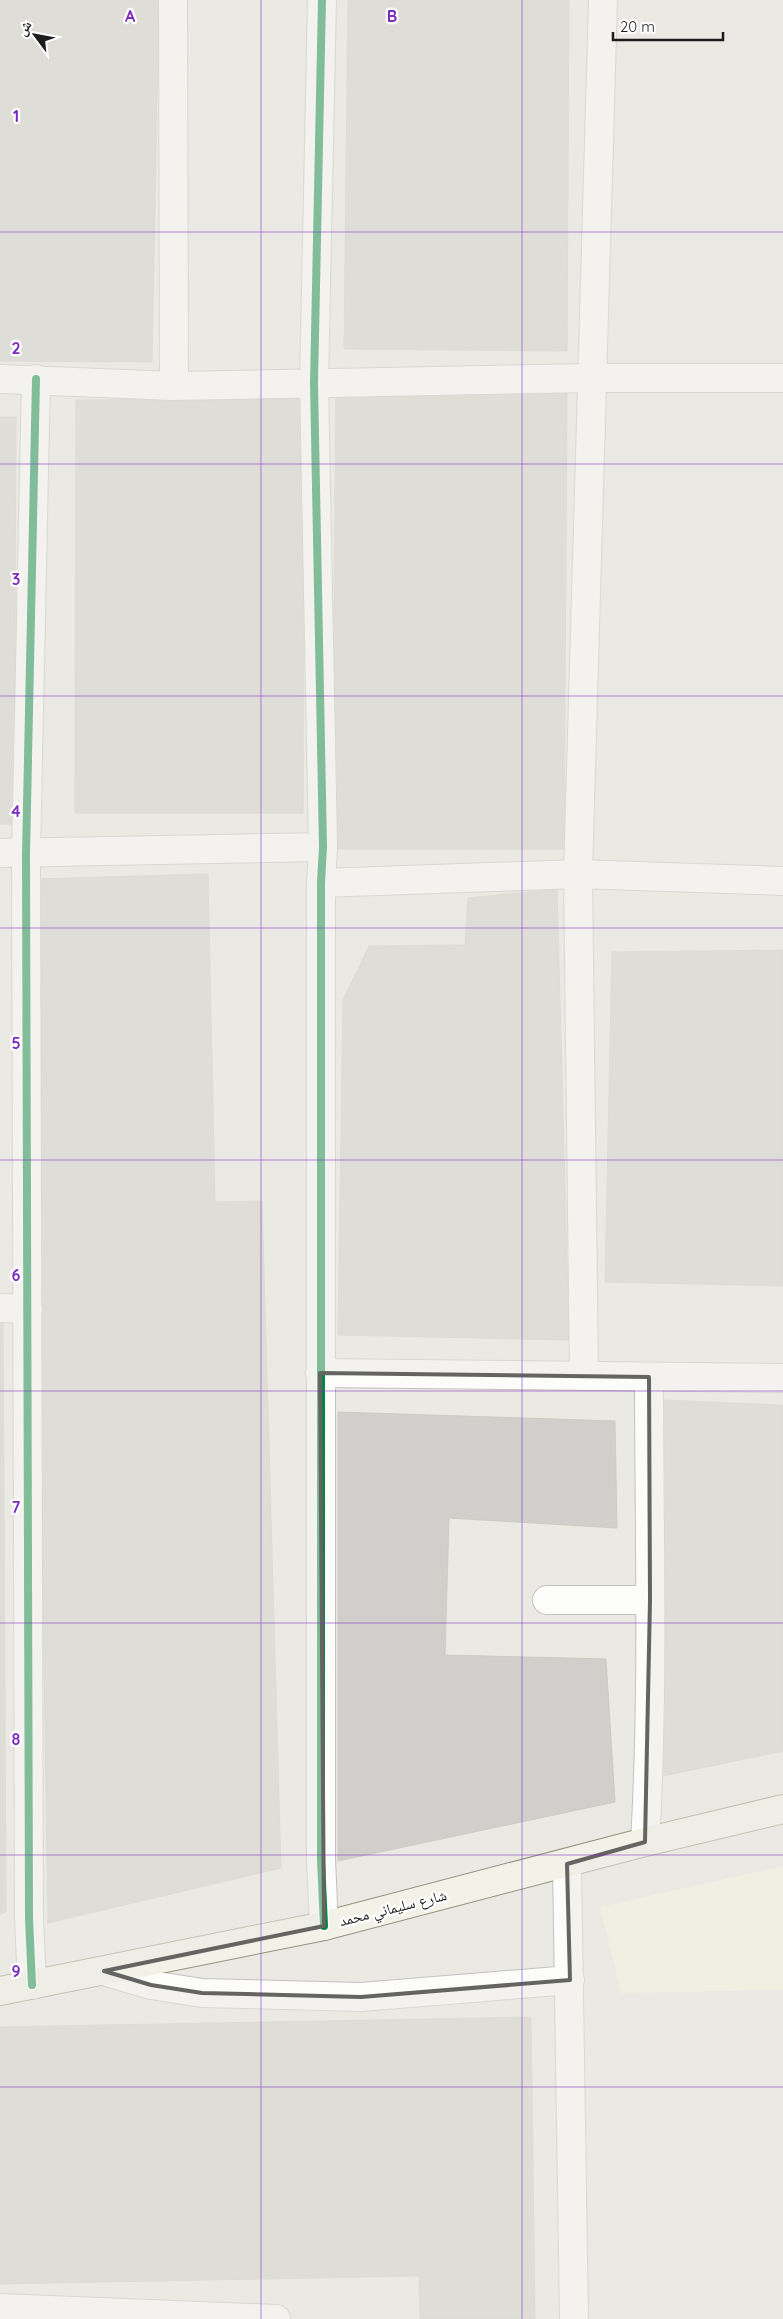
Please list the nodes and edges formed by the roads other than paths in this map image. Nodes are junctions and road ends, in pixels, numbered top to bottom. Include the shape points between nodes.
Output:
1 (173, 0) edge
2 (322, 0) edge
3 (603, 0) edge
4 (590, 378) junction
5 (783, 378) edge
6 (36, 379) junction
7 (0, 380) edge
8 (314, 383) junction
9 (174, 386) junction
10 (323, 847) junction
11 (13, 854) edge
12 (578, 874) junction
13 (783, 881) edge
14 (320, 883) junction
15 (0, 1308) edge
16 (28, 1310) junction
17 (320, 1374) junction
18 (584, 1376) junction
19 (649, 1377) junction
20 (783, 1378) edge
21 (547, 1600) dead end
22 (650, 1600) junction
23 (783, 1809) edge
24 (645, 1842) junction
25 (567, 1864) junction
26 (324, 1926) junction
27 (104, 1971) junction
28 (570, 1980) junction
29 (32, 1985) junction
30 (0, 1990) edge
31 (0, 2308) edge
32 (276, 2319) edge
33 (574, 2319) edge

1 - 9 street
2 - 8 street
3 - 4 street
4 - 5 street
4 - 8 street
4 - 12 street
6 - 7 street
6 - 9 street
6 - 11 street
8 - 9 street
8 - 10 street
10 - 11 street
10 - 14 street
11 - 16 street
12 - 13 street
12 - 14 street
12 - 18 street
14 - 17 street
15 - 16 street
16 - 29 street via 29,1918
17 - 18 street
17 - 26 street
18 - 19 street
19 - 20 street
19 - 22 street
21 - 22 street
22 - 24 street
23 - 24 street, شارع سليماني محمد
24 - 25 street, شارع سليماني محمد
25 - 26 street, شارع سليماني محمد
25 - 28 street
26 - 27 street, شارع سليماني محمد
27 - 28 street via 151,1986 202,1993 361,1997
27 - 29 street, شارع سليماني محمد
28 - 33 street
29 - 30 street, شارع سليماني محمد
31 - 32 street

